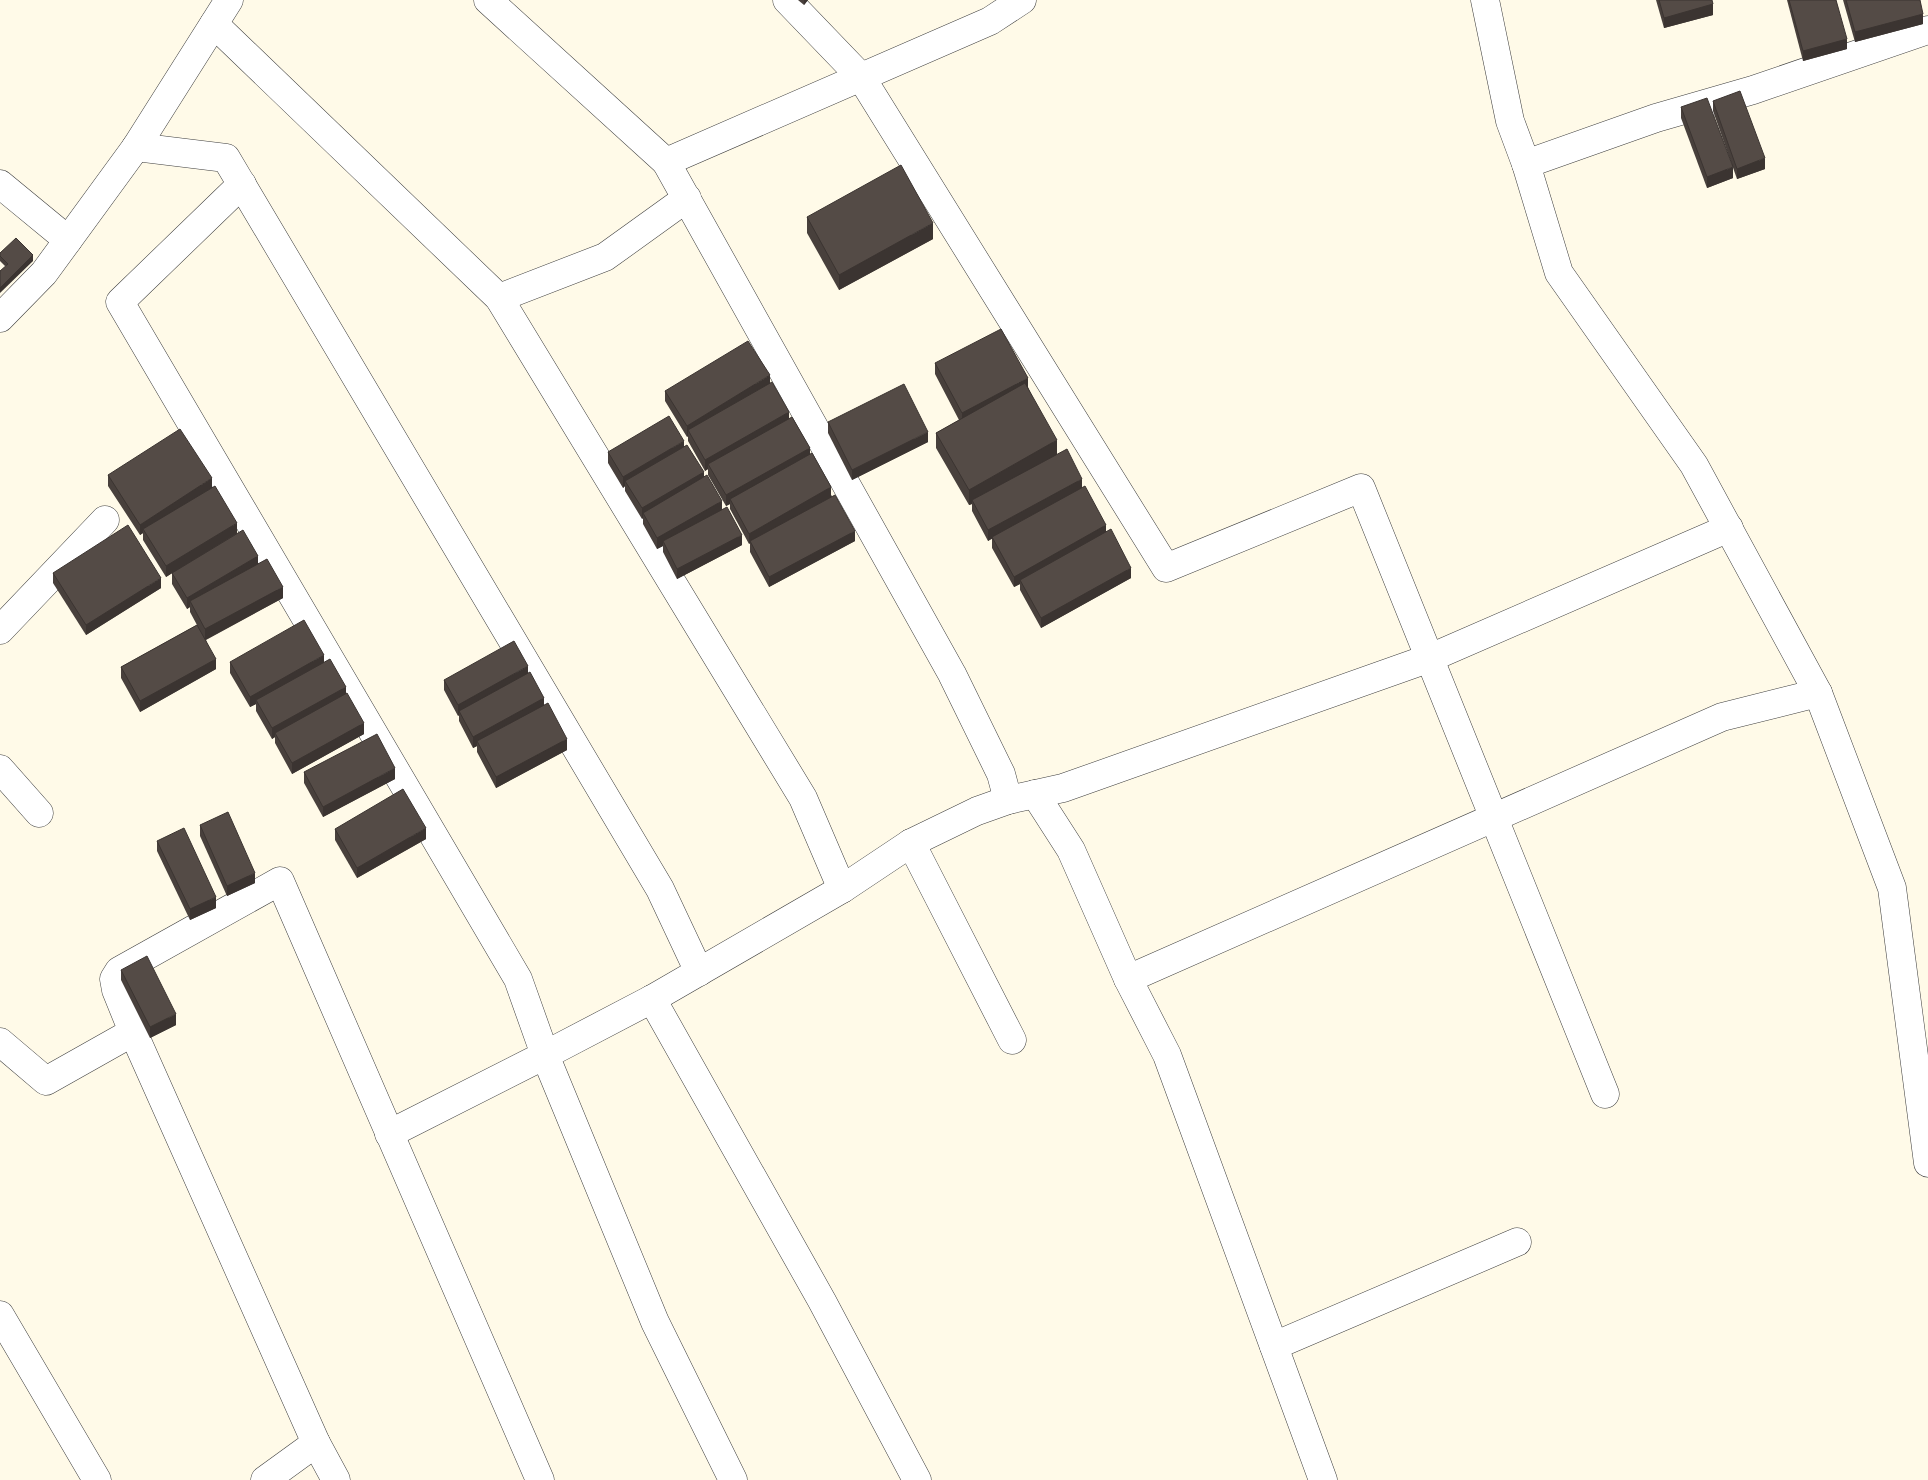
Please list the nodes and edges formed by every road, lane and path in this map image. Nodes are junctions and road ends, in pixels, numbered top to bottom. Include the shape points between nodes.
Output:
1 (229, 0) edge
2 (488, 0) edge
3 (787, 0) edge
4 (1022, 0) edge
5 (1486, 0) edge
6 (214, 24) junction
7 (1928, 30) edge
8 (861, 77) junction
9 (136, 147) junction
10 (666, 162) junction
11 (1526, 164) junction
12 (0, 184) edge
13 (242, 184) junction
14 (687, 198) junction
15 (68, 240) junction
16 (499, 298) junction
17 (0, 318) edge
18 (105, 520) dead end
19 (1729, 528) junction
20 (0, 630) edge
21 (1430, 658) junction
22 (1818, 693) junction
23 (0, 769) edge
24 (1035, 794) junction
25 (1008, 800) junction
26 (40, 813) dead end
27 (1493, 818) junction
28 (911, 843) junction
29 (842, 889) junction
30 (699, 972) junction
31 (1128, 979) junction
32 (652, 999) junction
33 (133, 1032) junction
34 (1012, 1040) dead end
35 (0, 1042) edge
36 (545, 1055) junction
37 (1605, 1094) dead end
38 (390, 1134) junction
39 (1928, 1163) edge
40 (1517, 1242) dead end
41 (0, 1315) edge
42 (1274, 1346) junction
43 (316, 1443) junction
44 (97, 1480) edge
45 (265, 1480) edge
46 (336, 1480) edge
47 (540, 1480) edge
48 (733, 1480) edge
49 (917, 1480) edge
50 (1323, 1480) edge

1 - 6 street
2 - 10 street
3 - 8 street
4 - 8 street via 990,21
5 - 11 street via 1510,120
6 - 9 street
6 - 16 street
7 - 11 street via 1753,90 1656,118
8 - 10 street
8 - 21 street via 1166,568 1361,488
9 - 13 street via 226,158
9 - 15 street
10 - 14 street
11 - 19 street via 1559,273 1694,465
12 - 15 street
13 - 30 street via 660,889
13 - 36 street via 120,302 518,979
14 - 16 street via 605,257
14 - 25 street via 952,674 1002,774
15 - 17 street via 44,274
16 - 29 street via 802,798
18 - 20 street
19 - 21 street
19 - 22 street
21 - 24 street via 1062,788
21 - 27 street
22 - 27 street via 1722,717
22 - 39 street via 1892,888
23 - 26 street
24 - 25 street
24 - 31 street via 1071,850
25 - 28 street
27 - 31 street
27 - 37 street
28 - 29 street
28 - 34 street
29 - 30 street
30 - 32 street
31 - 42 street via 1167,1055
32 - 36 street
32 - 49 street via 822,1301
33 - 35 street via 46,1082
33 - 38 street via 116,990 114,979 119,971 280,881
33 - 43 street
36 - 38 street
36 - 48 street via 655,1322
38 - 47 street
40 - 42 street
41 - 44 street
42 - 50 street
43 - 45 street
43 - 46 street

